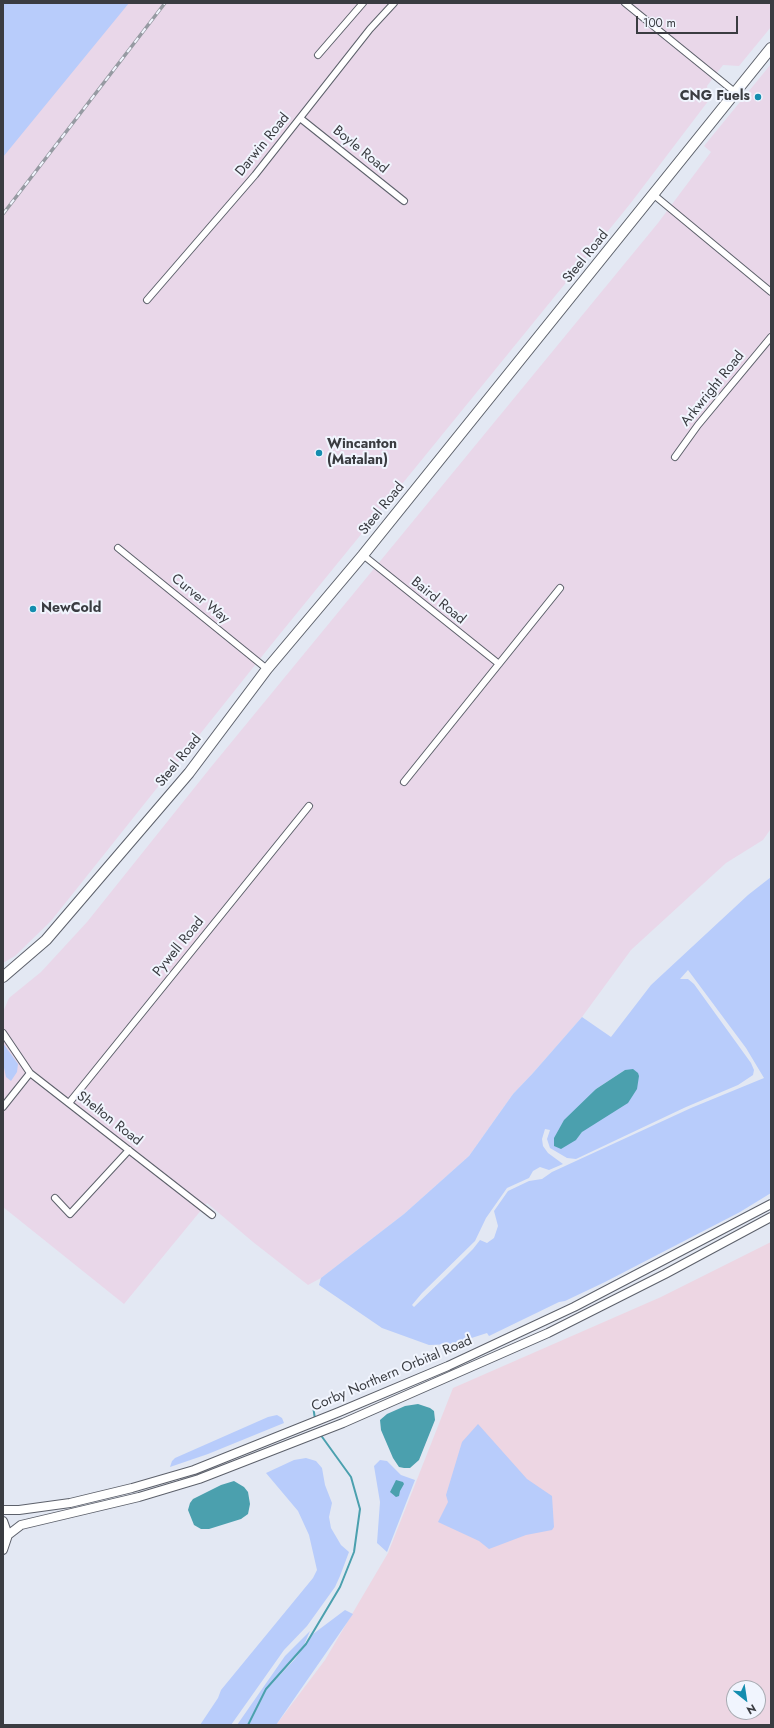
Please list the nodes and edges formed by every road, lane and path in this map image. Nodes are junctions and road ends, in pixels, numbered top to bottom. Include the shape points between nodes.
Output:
1 (363, 3) edge
2 (394, 3) edge
3 (625, 3) edge
4 (632, 5) edge
5 (771, 48) edge
6 (318, 55) dead end
7 (736, 93) junction
8 (300, 118) junction
9 (654, 195) junction
10 (404, 201) dead end
11 (771, 292) edge
12 (147, 300) dead end
13 (771, 337) edge
14 (675, 457) dead end
15 (118, 548) dead end
16 (363, 555) junction
17 (560, 588) dead end
18 (499, 664) junction
19 (267, 669) junction
20 (404, 782) dead end
21 (309, 806) dead end
22 (3, 977) edge
23 (3, 1033) edge
24 (30, 1073) junction
25 (69, 1103) junction
26 (3, 1107) edge
27 (129, 1150) junction
28 (55, 1198) dead end
29 (771, 1204) edge
30 (212, 1215) dead end
31 (771, 1217) edge
32 (3, 1510) edge
33 (3, 1520) edge
34 (8, 1536) junction
35 (3, 1550) edge

1 - 6 street
2 - 8 street, Darwin Road via 370,29
3 - 4 street
4 - 7 street
5 - 7 main road, Steel Road
7 - 9 main road, Steel Road
8 - 10 street, Boyle Road
8 - 12 street, Darwin Road
9 - 11 street
9 - 16 main road, Steel Road
13 - 14 street, Arkwright Road via 698,425
15 - 19 street, Curver Way
16 - 18 street, Baird Road
16 - 19 main road, Steel Road
17 - 18 street
18 - 20 street
19 - 22 main road, Steel Road via 189,773 120,854 46,940
21 - 25 street, Pywell Road
23 - 24 street, Shelton Road
24 - 25 street, Shelton Road
24 - 26 street
25 - 27 street, Shelton Road
27 - 28 street via 70,1214
27 - 30 street, Shelton Road
29 - 32 street, Corby Northern Orbital Road via 574,1307 448,1366 194,1470 70,1503
31 - 34 street, Corby Northern Orbital Road via 548,1333 343,1423 199,1479 139,1497 21,1525
33 - 34 street
34 - 35 street

